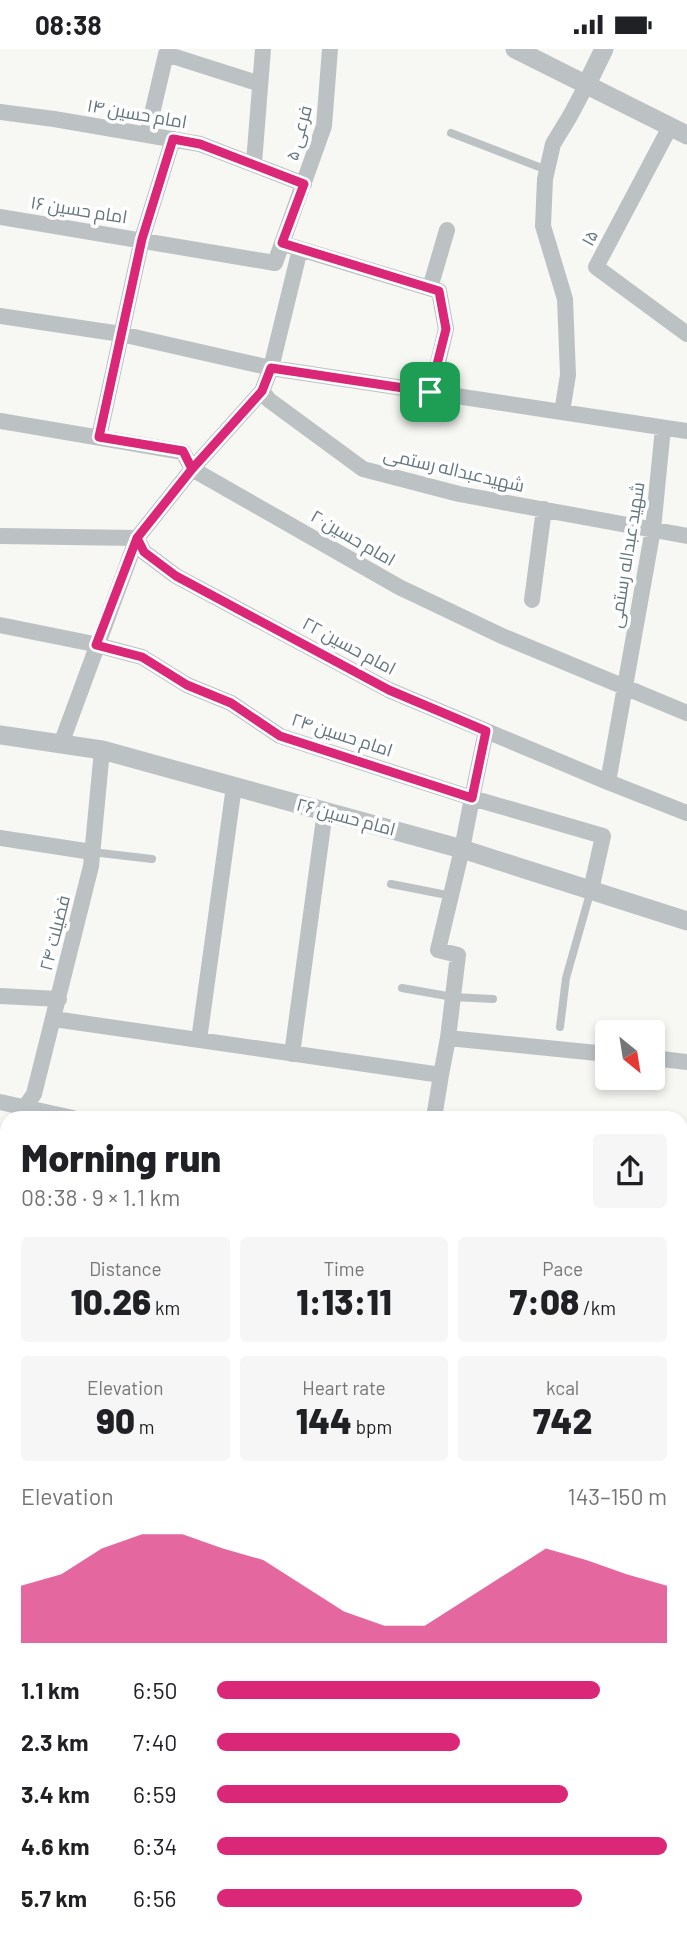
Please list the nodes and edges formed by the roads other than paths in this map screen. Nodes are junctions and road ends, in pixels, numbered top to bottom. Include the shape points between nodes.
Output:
1 (263, 49) edge
2 (330, 49) edge
3 (515, 49) edge
4 (604, 49) edge
5 (260, 84) junction
6 (586, 86) junction
7 (0, 112) edge
8 (678, 131) edge
9 (452, 133) dead end
10 (147, 135) junction
11 (173, 139) junction
12 (254, 163) junction
13 (547, 170) junction
14 (304, 184) junction
15 (0, 217) edge
16 (447, 230) dead end
17 (142, 239) junction
18 (282, 243) junction
19 (300, 249) junction
20 (275, 263) joint
21 (430, 288) junction
22 (0, 316) edge
23 (121, 334) junction
24 (687, 334) edge
25 (271, 368) junction
26 (262, 391) junction
27 (430, 392) junction
28 (562, 412) junction
29 (0, 421) edge
30 (663, 428) junction
31 (687, 431) edge
32 (99, 437) junction
33 (192, 469) junction
34 (544, 509) junction
35 (653, 529) junction
36 (687, 535) edge
37 (0, 536) edge
38 (137, 538) junction
39 (532, 600) dead end
40 (0, 625) edge
41 (96, 645) junction
42 (625, 687) junction
43 (687, 713) edge
44 (486, 731) junction
45 (0, 736) edge
46 (61, 744) junction
47 (102, 750) junction
48 (608, 782) junction
49 (234, 786) junction
50 (472, 798) junction
51 (325, 811) junction
52 (687, 813) edge
53 (0, 838) edge
54 (462, 849) junction
55 (92, 852) junction
56 (152, 859) dead end
57 (391, 884) dead end
58 (591, 890) junction
59 (452, 896) junction
60 (687, 921) edge
61 (402, 988) dead end
62 (0, 996) edge
63 (453, 997) junction
64 (59, 999) junction
65 (492, 999) dead end
66 (54, 1019) junction
67 (560, 1027) dead end
68 (448, 1038) junction
69 (199, 1040) junction
70 (595, 1053) edge
71 (292, 1054) junction
72 (665, 1059) edge
73 (687, 1062) edge
74 (441, 1075) junction
75 (0, 1102) edge
76 (19, 1111) edge
77 (24, 1111) edge
78 (435, 1111) edge

1 - 5 street
2 - 14 street, فرعی ۵ via 324,126
3 - 6 street
4 - 6 street
5 - 10 street via 166,54
5 - 12 street
6 - 8 street
6 - 13 street via 553,144
7 - 10 street, امام حسین ۱۴
8 - 24 street, ۱۵ via 596,267
9 - 13 lane
10 - 11 street, امام حسین ۱۴
11 - 12 street, امام حسین ۱۴
11 - 17 street
12 - 14 street, امام حسین ۱۴
13 - 28 street via 544,226 565,299 568,375
14 - 18 street, فرعی ۵
15 - 17 street, امام حسین ۱۶
16 - 21 street
17 - 20 street, امام حسین ۱۶
17 - 23 street
18 - 19 street
18 - 20 street, فرعی ۵
19 - 21 street
19 - 25 street
21 - 27 street via 439,291 446,329
22 - 23 street
23 - 25 street
23 - 32 street
25 - 26 street
25 - 27 street
26 - 33 street
26 - 34 street, شهیدعبداله رستمی via 363,469 459,494
27 - 28 street
28 - 30 street
29 - 32 street, امام حسین۲۰
30 - 31 street
30 - 35 street, شهید عبداله رستمی
32 - 33 street, امام حسین۲۰ via 183,451
33 - 38 street
33 - 42 street, امام حسین۲۰ via 399,587
34 - 35 street, شهیدعبداله رستمی
34 - 39 street
35 - 36 street, شهیدعبداله رستمی
35 - 42 street, شهید عبداله رستمی
37 - 38 street
38 - 41 street
38 - 44 street, امام حسین ۲۲ via 144,552 176,576 389,690
40 - 41 street, امام حسین ۲۴
41 - 46 street
41 - 50 street, امام حسین ۲۴ via 142,657 187,685 231,703 280,736
42 - 43 street, امام حسین۲۰
42 - 48 street, شهید عبداله رستمی
44 - 48 street, امام حسین ۲۲
44 - 50 street
45 - 46 street, امام حسین ۲۶
46 - 47 street, امام حسین ۲۶
47 - 49 street, امام حسین ۲۶
47 - 55 street, فضیلت ۲۴
48 - 52 street, امام حسین ۲۲
49 - 51 street, امام حسین ۲۶
49 - 69 street
50 - 54 street
50 - 58 street, امام حسین ۲۴ via 603,836
51 - 54 street, امام حسین ۲۶
51 - 71 street
53 - 55 street
54 - 58 street, امام حسین ۲۶
54 - 59 street
55 - 56 lane
55 - 64 street, فضیلت ۲۴
57 - 59 lane
58 - 60 street, امام حسین ۲۶
58 - 67 lane via 566,978
59 - 63 street via 438,950 458,955
61 - 63 lane
62 - 64 street
63 - 65 lane
63 - 68 street
64 - 66 street, فضیلت ۲۴
66 - 69 street
66 - 77 street, فضیلت ۲۴ via 34,1094
68 - 70 street
68 - 74 street
69 - 71 street
71 - 74 street
72 - 73 street
74 - 78 street
75 - 76 street

